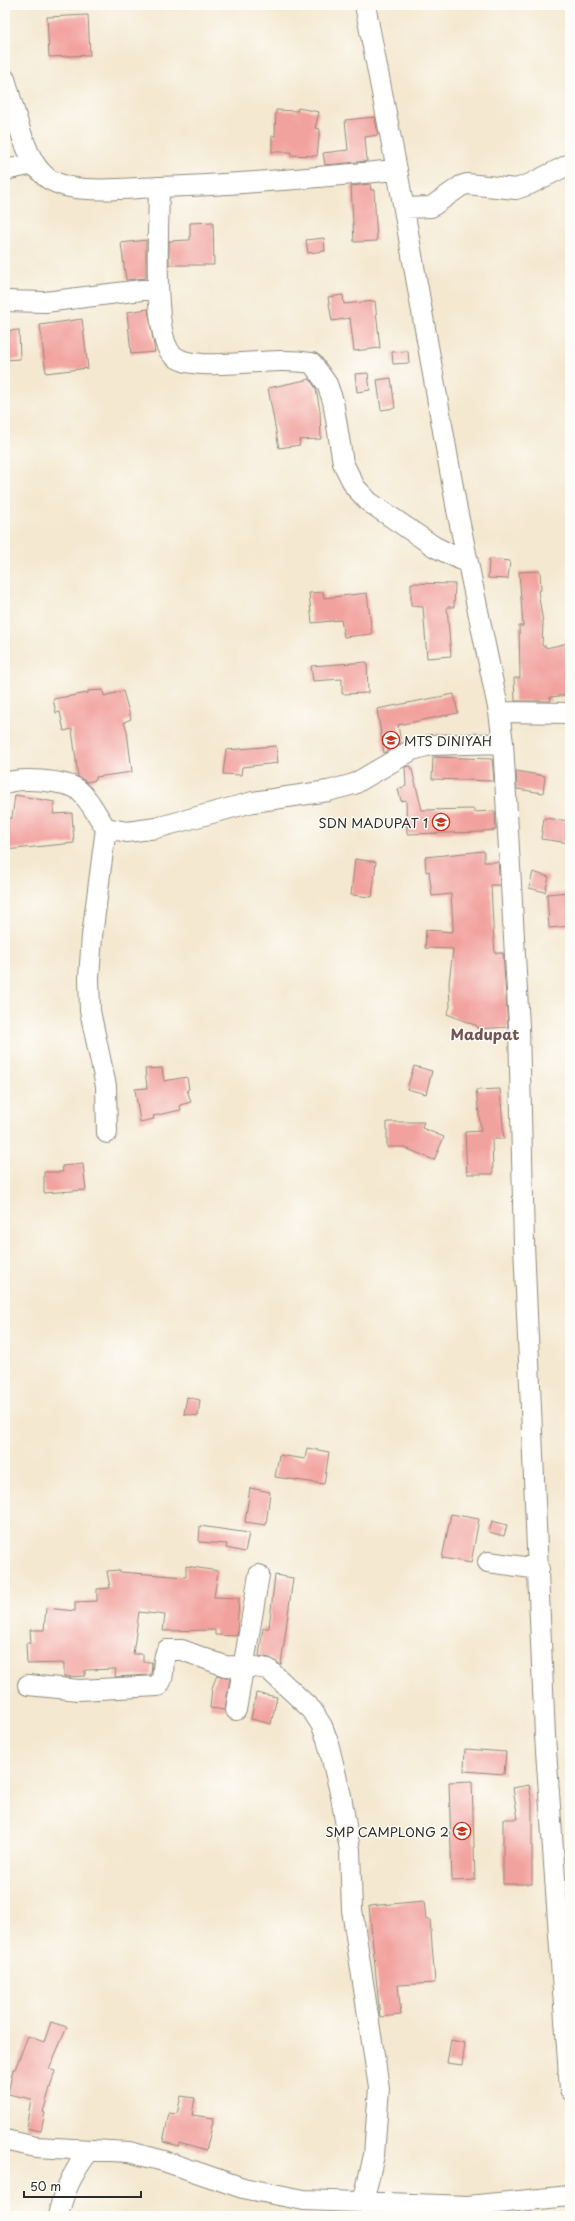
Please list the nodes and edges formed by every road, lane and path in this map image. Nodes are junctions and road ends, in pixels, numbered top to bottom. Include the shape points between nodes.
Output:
1 (364, 5) edge
2 (5, 79) edge
3 (34, 164) junction
4 (570, 164) edge
5 (5, 170) edge
6 (397, 170) junction
7 (160, 187) junction
8 (404, 208) junction
9 (158, 288) junction
10 (5, 301) edge
11 (468, 563) junction
12 (499, 712) junction
13 (570, 713) edge
14 (503, 743) junction
15 (5, 784) edge
16 (106, 828) junction
17 (107, 1134) dead end
18 (488, 1562) dead end
19 (539, 1569) junction
20 (259, 1575) dead end
21 (245, 1667) junction
22 (28, 1685) dead end
23 (236, 1710) dead end
24 (570, 2090) edge
25 (5, 2140) edge
26 (89, 2150) junction
27 (570, 2196) edge
28 (363, 2203) junction
29 (58, 2216) edge

1 - 6 street
2 - 3 street via 16,119
3 - 5 street
3 - 7 street via 43,175 70,187
4 - 8 street via 530,184 516,188 467,184 431,207
6 - 7 street via 269,182
6 - 8 street
7 - 9 street
8 - 11 street
9 - 10 street via 45,302
9 - 11 street via 164,339 171,352 183,361 204,364 292,360 312,363 327,384 333,401 343,463 354,487 369,502 435,547
11 - 12 street
12 - 13 street
12 - 14 street
14 - 16 street via 430,745 412,750 354,784 328,791 253,802 156,828 128,832
14 - 19 street via 519,1026 524,1260
15 - 16 street via 17,779 76,787
16 - 17 street via 89,978 90,1011 106,1086
18 - 19 street
19 - 24 street via 545,1736
20 - 21 street
21 - 22 street via 225,1666 182,1650 167,1650 164,1656 162,1682 158,1686 79,1690
21 - 23 street
21 - 28 street via 268,1669 312,1710 327,1739 341,1796 350,1850 352,1910 378,2088 374,2155
25 - 26 street via 36,2147
26 - 28 street via 129,2152 164,2161 242,2188 304,2200
26 - 29 street via 79,2163
27 - 28 street via 468,2206

